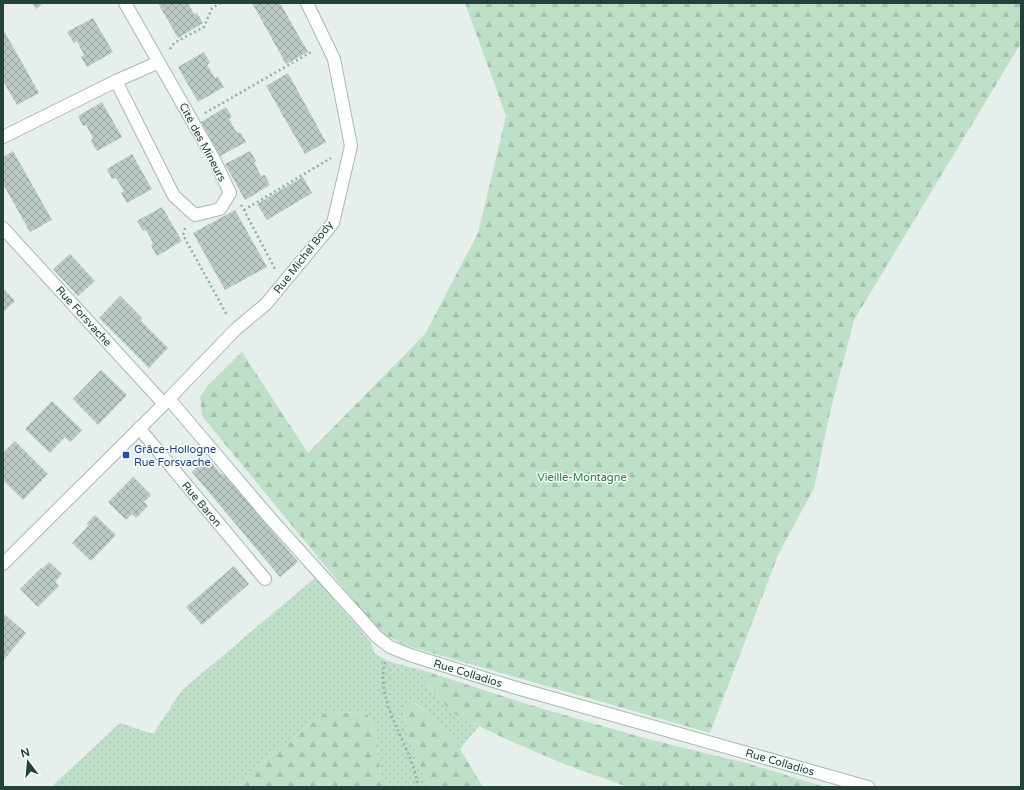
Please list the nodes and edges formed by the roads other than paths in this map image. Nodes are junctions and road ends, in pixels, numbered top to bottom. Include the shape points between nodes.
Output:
1 (125, 3) edge
2 (307, 3) edge
3 (159, 62) junction
4 (116, 81) junction
5 (3, 137) edge
6 (3, 228) edge
7 (167, 402) junction
8 (139, 428) junction
9 (3, 564) edge
10 (265, 579) dead end
11 (868, 787) edge

1 - 3 street, Cité des Mineurs
2 - 7 street, Rue Michel Body via 334,58 351,146 333,223 266,304 236,330
3 - 4 street
3 - 4 street, Cité des Mineurs via 215,161 230,193 220,209 195,215 174,196
4 - 5 street
6 - 7 street, Rue Forsvache
7 - 8 street
7 - 11 street, Rue Colladios via 377,637 390,647 513,687
8 - 9 street
8 - 10 street, Rue Baron

